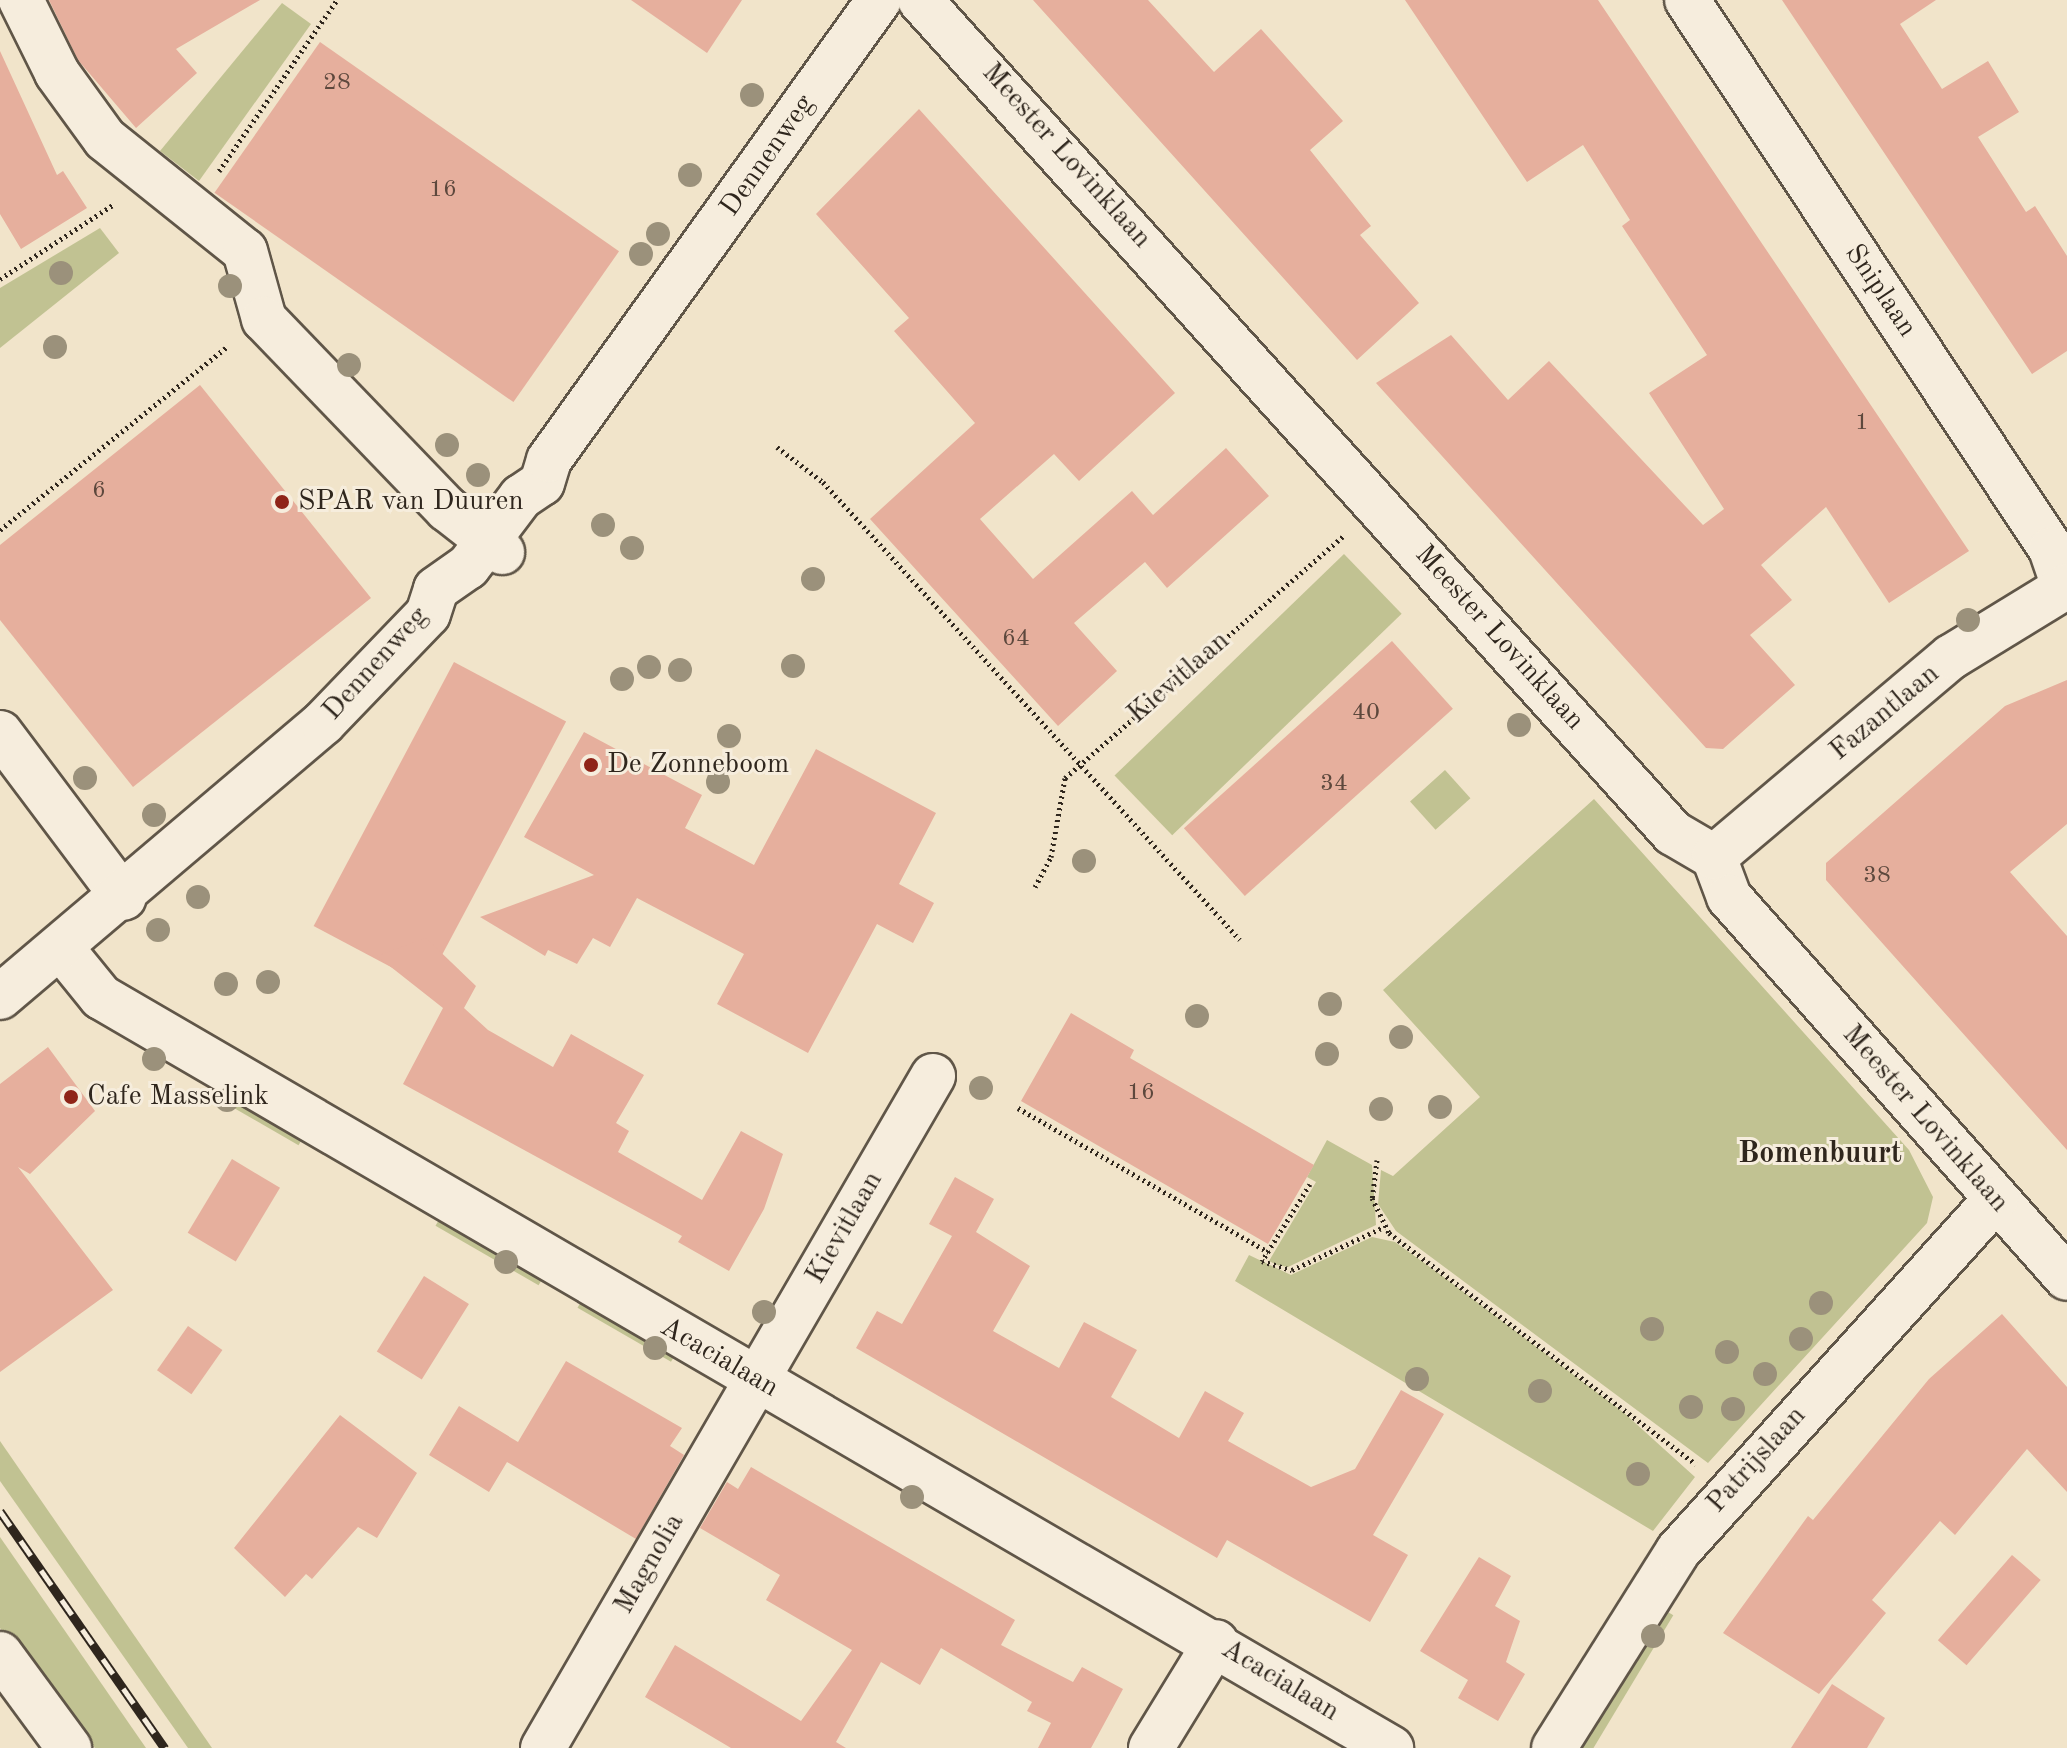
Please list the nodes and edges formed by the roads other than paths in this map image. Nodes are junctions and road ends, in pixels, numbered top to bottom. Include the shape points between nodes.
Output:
1 (21, 0) edge
2 (879, 0) edge
3 (920, 0) edge
4 (1687, 0) edge
5 (495, 547) junction
6 (2065, 586) edge
7 (0, 733) edge
8 (1714, 857) junction
9 (124, 898) junction
10 (62, 949) junction
11 (0, 997) edge
12 (933, 1076) dead end
13 (1996, 1199) junction
14 (2067, 1278) edge
15 (756, 1380) junction
16 (1216, 1642) junction
17 (0, 1654) edge
18 (69, 1748) edge
19 (543, 1748) edge
20 (1151, 1748) edge
21 (1391, 1748) edge
22 (1554, 1748) edge

1 - 5 street via 57,73 105,139 245,251 264,319 447,509
2 - 5 street, Dennenweg via 549,460 542,483 521,497
3 - 8 street, Meester Lovinklaan via 1673,833
4 - 6 street, Sniplaan via 2051,549
5 - 9 street, Dennenweg via 436,589 428,614 323,723
6 - 8 street, Fazantlaan via 1951,657
7 - 9 street
8 - 13 street, Meester Lovinklaan via 1729,897
9 - 10 street, Dennenweg
10 - 11 street, Dennenweg
10 - 15 street, Acacialaan via 101,997
12 - 15 street, Kievitlaan
13 - 14 street, Meester Lovinklaan
13 - 22 street, Patrijslaan via 1727,1490 1678,1551
15 - 16 street, Acacialaan
15 - 19 street, Magnolia
16 - 20 street
16 - 21 street, Acacialaan
17 - 18 street

